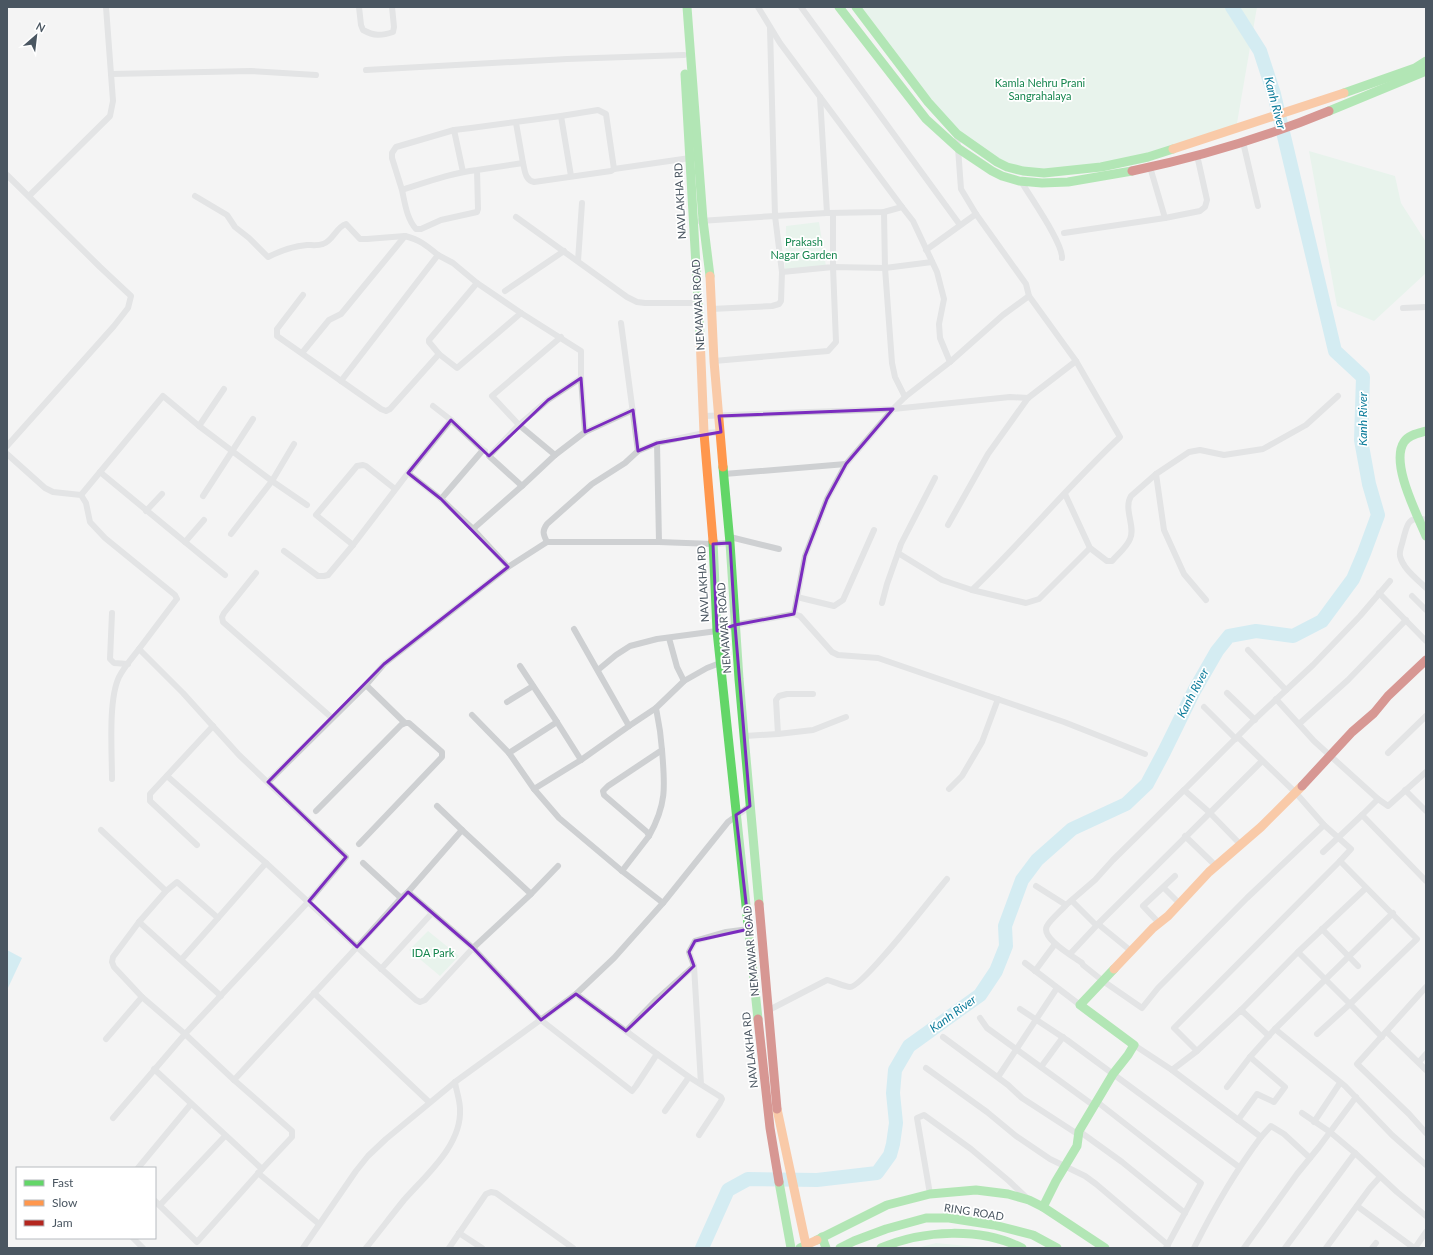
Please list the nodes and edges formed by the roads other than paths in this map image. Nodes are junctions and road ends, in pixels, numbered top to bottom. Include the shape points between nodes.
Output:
1 (106, 7) edge
2 (359, 7) edge
3 (392, 7) edge
4 (682, 7) edge
5 (687, 7) edge
6 (758, 7) edge
7 (802, 7) edge
8 (839, 7) edge
9 (856, 7) edge
10 (770, 28) junction
11 (684, 55) junction
12 (1426, 61) edge
13 (366, 70) dead end
14 (111, 74) junction
15 (316, 75) dead end
16 (1424, 75) edge
17 (820, 97) junction
18 (561, 116) junction
19 (516, 123) junction
20 (454, 130) junction
21 (957, 134) junction
22 (1243, 142) junction
23 (959, 149) junction
24 (1197, 155) junction
25 (690, 158) junction
26 (523, 163) junction
27 (1150, 167) junction
28 (614, 169) junction
29 (477, 170) junction
30 (463, 172) junction
31 (7, 175) edge
32 (571, 176) junction
33 (1021, 181) junction
34 (402, 190) junction
35 (29, 196) junction
36 (195, 196) dead end
37 (582, 203) dead end
38 (1258, 206) dead end
39 (902, 207) junction
40 (884, 212) junction
41 (830, 213) junction
42 (976, 214) junction
43 (775, 216) junction
44 (516, 217) dead end
45 (1165, 218) junction
46 (703, 220) junction
47 (693, 221) junction
48 (960, 226) junction
49 (1064, 233) dead end
50 (405, 236) junction
51 (926, 250) junction
52 (564, 251) junction
53 (438, 255) junction
54 (1062, 258) dead end
55 (578, 261) junction
56 (932, 262) junction
57 (833, 267) junction
58 (885, 268) junction
59 (782, 272) junction
60 (477, 284) junction
61 (505, 291) dead end
62 (303, 295) dead end
63 (1029, 296) junction
64 (697, 303) junction
65 (1403, 308) dead end
66 (1426, 308) edge
67 (711, 309) junction
68 (521, 313) junction
69 (621, 323) dead end
70 (561, 337) junction
71 (302, 353) junction
72 (439, 354) junction
73 (714, 361) junction
74 (1076, 361) junction
75 (950, 362) junction
76 (581, 378) junction
77 (341, 381) junction
78 (224, 389) dead end
79 (1338, 396) dead end
80 (905, 397) junction
81 (1028, 398) junction
82 (433, 406) dead end
83 (893, 409) junction
84 (633, 410) junction
85 (704, 416) junction
86 (720, 416) junction
87 (253, 419) dead end
88 (451, 420) junction
89 (519, 425) junction
90 (199, 426) junction
91 (1426, 431) edge
92 (585, 432) junction
93 (721, 432) junction
94 (704, 433) junction
95 (657, 443) junction
96 (294, 444) dead end
97 (7, 446) edge
98 (483, 450) junction
99 (638, 451) junction
100 (232, 452) junction
101 (7, 454) edge
102 (554, 455) junction
103 (489, 456) junction
104 (846, 464) junction
105 (100, 472) junction
106 (408, 473) junction
107 (724, 474) junction
108 (1156, 474) junction
109 (935, 478) dead end
110 (272, 481) junction
111 (522, 486) junction
112 (395, 489) junction
113 (162, 494) dead end
114 (1065, 494) junction
115 (81, 495) junction
116 (203, 496) dead end
117 (441, 499) junction
118 (307, 505) dead end
119 (146, 511) junction
120 (1422, 519) edge
121 (204, 520) dead end
122 (948, 525) dead end
123 (473, 529) junction
124 (874, 530) dead end
125 (1425, 533) edge
126 (231, 534) dead end
127 (730, 540) junction
128 (185, 542) junction
129 (547, 542) junction
130 (659, 542) junction
131 (713, 544) junction
132 (353, 545) junction
133 (1090, 548) junction
134 (779, 549) dead end
135 (284, 551) dead end
136 (898, 553) junction
137 (508, 567) junction
138 (256, 573) dead end
139 (226, 575) dead end
140 (1390, 581) dead end
141 (1426, 588) edge
142 (972, 590) junction
143 (1379, 593) junction
144 (1412, 596) dead end
145 (797, 597) junction
146 (1206, 600) dead end
147 (882, 603) dead end
148 (1426, 610) edge
149 (112, 613) dead end
150 (794, 614) junction
151 (1406, 620) junction
152 (735, 625) junction
153 (574, 628) dead end
154 (717, 631) junction
155 (669, 638) junction
156 (1426, 641) edge
157 (139, 648) junction
158 (1248, 650) dead end
159 (1426, 660) edge
160 (720, 663) junction
161 (128, 664) junction
162 (520, 666) dead end
163 (598, 670) junction
164 (684, 681) junction
165 (366, 685) junction
166 (533, 686) junction
167 (1286, 690) junction
168 (1227, 693) dead end
169 (813, 694) dead end
170 (998, 699) junction
171 (1276, 699) junction
172 (507, 702) dead end
173 (1204, 707) dead end
174 (656, 708) junction
175 (472, 715) dead end
176 (1426, 716) edge
177 (846, 717) dead end
178 (332, 718) junction
179 (1255, 720) junction
180 (557, 722) junction
181 (405, 723) junction
182 (1299, 724) junction
183 (213, 726) junction
184 (629, 726) junction
185 (778, 734) junction
186 (745, 736) junction
187 (1237, 738) junction
188 (662, 750) junction
189 (509, 753) junction
190 (1388, 753) dead end
191 (1145, 754) dead end
192 (1330, 755) junction
193 (581, 760) junction
194 (1262, 761) junction
195 (1426, 772) edge
196 (167, 776) junction
197 (112, 779) dead end
198 (268, 782) junction
199 (534, 789) junction
200 (949, 790) dead end
201 (1184, 790) junction
202 (1405, 790) junction
203 (1296, 793) junction
204 (1378, 799) junction
205 (437, 806) dead end
206 (750, 806) junction
207 (316, 811) dead end
208 (1426, 811) edge
209 (1209, 812) junction
210 (736, 815) junction
211 (1362, 815) junction
212 (1324, 825) junction
213 (101, 830) dead end
214 (462, 830) junction
215 (649, 836) junction
216 (1186, 836) junction
217 (1339, 838) junction
218 (197, 844) dead end
219 (359, 844) dead end
220 (1240, 844) junction
221 (1323, 852) dead end
222 (1340, 861) junction
223 (266, 863) junction
224 (363, 863) dead end
225 (558, 866) dead end
226 (1216, 866) junction
227 (622, 871) junction
228 (1175, 876) dead end
229 (947, 879) dead end
230 (1426, 881) edge
231 (1036, 886) dead end
232 (1164, 888) junction
233 (1366, 888) junction
234 (166, 891) junction
235 (408, 892) junction
236 (531, 894) junction
237 (401, 898) junction
238 (309, 901) junction
239 (663, 903) junction
240 (1069, 903) junction
241 (1180, 904) junction
242 (432, 913) junction
243 (1393, 913) junction
244 (218, 918) junction
245 (139, 922) junction
246 (1159, 923) junction
247 (1097, 924) junction
248 (749, 929) junction
249 (1322, 929) junction
250 (1054, 944) junction
251 (357, 947) junction
252 (473, 948) junction
253 (1131, 951) junction
254 (1298, 952) junction
255 (1070, 954) junction
256 (1348, 958) junction
257 (180, 960) junction
258 (1025, 962) dead end
259 (694, 966) junction
260 (1358, 966) dead end
261 (381, 969) junction
262 (1035, 971) junction
263 (1326, 979) junction
264 (1103, 981) junction
265 (1426, 987) edge
266 (1057, 988) junction
267 (314, 993) junction
268 (576, 994) junction
269 (221, 996) junction
270 (142, 997) junction
271 (1350, 1004) junction
272 (1080, 1005) junction
273 (1020, 1009) dead end
274 (769, 1010) junction
275 (1241, 1010) junction
276 (980, 1018) dead end
277 (1036, 1019) junction
278 (541, 1020) junction
279 (1275, 1029) junction
280 (626, 1031) junction
281 (1387, 1032) junction
282 (184, 1034) junction
283 (1317, 1034) dead end
284 (1269, 1036) junction
285 (943, 1037) dead end
286 (1062, 1037) junction
287 (1382, 1037) junction
288 (106, 1039) dead end
289 (1134, 1045) junction
290 (1016, 1049) junction
291 (1197, 1051) junction
292 (657, 1054) junction
293 (1426, 1054) edge
294 (1250, 1057) junction
295 (1419, 1062) junction
296 (1041, 1067) junction
297 (926, 1068) dead end
298 (154, 1070) junction
299 (1172, 1070) junction
300 (1426, 1070) edge
301 (1113, 1074) junction
302 (689, 1077) junction
303 (998, 1078) junction
304 (234, 1080) junction
305 (455, 1082) junction
306 (1340, 1083) junction
307 (701, 1084) junction
308 (1227, 1087) dead end
309 (1356, 1097) junction
310 (429, 1102) junction
311 (1094, 1103) junction
312 (191, 1104) junction
313 (665, 1111) dead end
314 (1302, 1113) dead end
315 (113, 1118) dead end
316 (1238, 1120) junction
317 (1314, 1122) junction
318 (1330, 1132) junction
319 (1079, 1133) junction
320 (1426, 1133) edge
321 (699, 1135) dead end
322 (225, 1136) junction
323 (1261, 1137) junction
324 (1355, 1153) junction
325 (1310, 1158) junction
326 (1426, 1165) edge
327 (1066, 1166) junction
328 (139, 1167) edge
329 (1238, 1167) junction
330 (260, 1171) junction
331 (1380, 1177) junction
332 (930, 1194) junction
333 (1029, 1200) junction
334 (156, 1202) edge
335 (160, 1205) junction
336 (1043, 1206) junction
337 (1357, 1206) junction
338 (1184, 1213) junction
339 (1426, 1216) edge
340 (319, 1224) junction
341 (1426, 1232) edge
342 (459, 1233) junction
343 (822, 1237) junction
344 (134, 1239) edge
345 (197, 1242) junction
346 (804, 1247) edge
347 (1167, 1247) edge
348 (144, 1248) edge
349 (192, 1248) edge
350 (302, 1248) edge
351 (366, 1248) edge
352 (449, 1248) edge
353 (482, 1248) edge
354 (573, 1248) edge
355 (791, 1248) edge
356 (826, 1248) edge
357 (840, 1248) edge
358 (881, 1248) edge
359 (1022, 1248) edge
360 (1057, 1248) edge
361 (1105, 1248) edge
362 (1194, 1248) edge
363 (1244, 1248) edge
364 (1285, 1248) edge
365 (1326, 1248) edge
366 (1414, 1248) edge

1 - 14 street
2 - 3 street via 363,30 376,35 393,32
4 - 11 main road, NAVLAKHA RD
5 - 46 main road, NEMAWAR ROAD
6 - 10 street
7 - 48 street
8 - 23 main road via 926,119
9 - 21 main road via 928,102
10 - 17 street
10 - 43 street
11 - 13 street
11 - 25 main road, NAVLAKHA RD
12 - 21 main road via 1383,80 1236,129 1148,157 1101,168 1044,173 1023,171 997,162
14 - 15 street via 251,71
14 - 35 street via 113,100 110,116
16 - 22 main road
17 - 39 street
17 - 41 street
18 - 19 street
18 - 28 street via 598,110 606,113
18 - 32 street
19 - 20 street
19 - 26 street
20 - 30 street
20 - 34 street via 396,147 392,158
21 - 23 street
22 - 24 main road
22 - 38 street
23 - 33 main road via 1002,176
23 - 42 street via 961,189
24 - 27 main road
24 - 45 street via 1207,200 1205,207 1200,211
25 - 28 street
25 - 47 main road, NAVLAKHA RD
26 - 29 street
26 - 32 street via 526,177 530,181
27 - 33 main road via 1068,182 1042,184
27 - 45 street
28 - 32 street via 602,173
29 - 30 street
29 - 34 street via 477,212 441,220 421,229 416,229 413,225 405,208
30 - 34 street
31 - 35 street
33 - 54 street via 1053,235
35 - 97 street via 131,296 128,308 114,326
36 - 50 street via 227,215 235,227 268,258 296,247 328,242 342,225 346,224 360,239
37 - 55 street
39 - 40 street
39 - 51 street via 913,221
40 - 41 street
40 - 58 street
41 - 43 street
41 - 57 street
42 - 48 street
42 - 63 street via 1026,284
43 - 46 street
43 - 59 street
44 - 52 street
45 - 49 street
46 - 47 street
46 - 67 main road, NEMAWAR ROAD via 710,272
47 - 64 main road, NAVLAKHA RD
48 - 51 street
50 - 53 street via 418,240
50 - 71 street via 341,314 330,320
51 - 56 street
52 - 55 street
52 - 61 street
53 - 60 street via 453,263
53 - 77 street
55 - 64 street via 637,302
56 - 58 street
56 - 75 street via 944,299 939,324 940,338
57 - 58 street
57 - 59 street
57 - 73 street via 836,342 828,351
58 - 80 street via 895,377
59 - 67 street via 779,304
60 - 68 street
60 - 72 street via 429,340
62 - 71 street via 277,329 276,334
63 - 74 street
63 - 75 street via 1002,315
64 - 85 main road, NAVLAKHA RD
65 - 66 street
67 - 73 main road, NEMAWAR ROAD
68 - 70 street
68 - 72 street via 457,368
69 - 84 street
70 - 76 street via 581,351
70 - 89 street via 492,396
71 - 77 street
72 - 77 street via 390,410 381,409
73 - 86 main road, NEMAWAR ROAD
74 - 81 street
74 - 114 street via 1120,437 1090,465
75 - 80 street
76 - 89 street via 548,400
76 - 92 street
78 - 90 street
79 - 108 street via 1306,425 1263,449 1224,455 1200,450 1189,452
80 - 83 street
81 - 83 street via 1010,397
81 - 122 street via 988,454
82 - 88 street
83 - 86 street
83 - 104 street
84 - 92 street
84 - 99 street
85 - 86 street
85 - 94 main road, NAVLAKHA RD
86 - 93 main road, NEMAWAR ROAD
87 - 100 street
88 - 98 street
88 - 106 street
89 - 102 street
89 - 103 street
90 - 100 street
90 - 105 street via 163,396
91 - 120 main road via 1404,441 1399,454 1404,484
92 - 102 street
93 - 94 street
93 - 107 main road, NEMAWAR ROAD
94 - 95 street
94 - 131 main road, NAVLAKHA RD
95 - 99 street
95 - 130 street
96 - 110 street
98 - 103 street
98 - 117 street
99 - 129 street via 625,463 592,484 547,524 543,534
100 - 110 street
100 - 116 street
101 - 115 street via 52,492
102 - 111 street
103 - 111 street
104 - 107 street
104 - 145 street via 828,499 806,556
105 - 115 street
105 - 119 street
106 - 112 street
106 - 117 street
107 - 127 main road, NEMAWAR ROAD
108 - 133 street via 1129,499 1131,539 1112,561 1107,561
108 - 146 street via 1164,530 1184,574
109 - 136 street
110 - 118 street
110 - 126 street
111 - 123 street
112 - 132 street
112 - 132 street via 366,466 360,465 316,515
113 - 119 street
114 - 133 street
114 - 142 street
115 - 157 street via 86,503 90,522 105,538 177,599
117 - 123 street
119 - 128 street
120 - 125 main road
120 - 141 street via 1411,520 1406,526 1400,556 1408,570
121 - 128 street
123 - 137 street
124 - 145 street via 840,603 834,606
127 - 131 street
127 - 134 street
127 - 152 main road, NEMAWAR ROAD
128 - 139 street
129 - 130 street
129 - 137 street
130 - 131 street
131 - 154 main road, NAVLAKHA RD
132 - 135 street via 328,575 324,576 318,576
133 - 142 street via 1039,599 1026,603
136 - 142 street via 942,580
136 - 147 street
137 - 165 street via 384,664
138 - 178 street via 224,613 223,622
140 - 143 street
143 - 151 street
143 - 167 street via 1360,616
144 - 148 street
145 - 150 street
149 - 161 street via 110,659 114,663
150 - 152 street
150 - 170 street via 800,616 832,652 838,655 878,658
151 - 156 street
151 - 182 street via 1348,680
152 - 154 street
152 - 186 main road, NEMAWAR ROAD
153 - 163 street
154 - 155 street
154 - 160 main road, NAVLAKHA RD
155 - 163 street via 630,646
155 - 164 street
157 - 161 street
157 - 183 street
158 - 167 street
159 - 192 main road
160 - 164 street
160 - 210 main road, NAVLAKHA RD
161 - 197 street via 116,687 112,720
162 - 166 street
163 - 184 street
164 - 174 street
165 - 178 street
165 - 181 street
166 - 172 street
166 - 180 street
167 - 171 street
168 - 179 street
169 - 185 street via 779,696 776,700
170 - 191 street
170 - 200 street via 982,742 962,776
171 - 179 street
171 - 182 street
173 - 187 street
174 - 184 street
174 - 188 street
175 - 189 street
176 - 190 street
177 - 185 street via 813,730
178 - 198 street
179 - 187 street
180 - 189 street
180 - 193 street
181 - 207 street
181 - 219 street via 442,752 442,757
182 - 192 street
183 - 196 street
183 - 198 street
184 - 193 street
185 - 186 street
186 - 206 main road, NEMAWAR ROAD
187 - 194 street
187 - 201 street
188 - 215 street via 665,784 663,804
188 - 215 street via 603,791 604,795
189 - 199 street
192 - 203 main road
192 - 204 street
193 - 199 street
194 - 203 street
194 - 209 street
195 - 202 street
196 - 218 street via 150,794 150,801
196 - 223 street
198 - 238 street via 346,857
199 - 227 street via 559,818
201 - 209 street
201 - 240 street
202 - 204 street via 1388,806
202 - 208 street
203 - 212 street
203 - 220 main road
204 - 211 street
205 - 214 street
206 - 210 street
206 - 274 main road, NEMAWAR ROAD
209 - 216 street
209 - 220 street
210 - 239 street
210 - 248 main road, NAVLAKHA RD
211 - 217 street
211 - 230 street
212 - 217 street
212 - 264 street via 1236,909 1158,988 1142,1008
213 - 234 street
214 - 235 street
214 - 236 street
215 - 227 street
216 - 226 street
216 - 247 street
217 - 221 street
217 - 222 street via 1352,849
220 - 226 main road
222 - 233 street
222 - 291 street via 1174,1028
223 - 238 street
223 - 244 street
224 - 237 street
225 - 236 street
226 - 241 main road
227 - 239 street
228 - 232 street
229 - 274 street via 857,984 850,987 827,980
231 - 240 street
232 - 241 street
232 - 246 street via 1143,906
233 - 243 street
233 - 249 street
234 - 244 street via 175,882 180,882
234 - 245 street
235 - 237 street
235 - 242 street
236 - 252 street
237 - 251 street
238 - 251 street
238 - 269 street
239 - 268 street via 614,958
240 - 247 street
240 - 250 street via 1047,925 1046,933
241 - 246 main road
242 - 252 street
242 - 261 street
243 - 256 street
243 - 271 street via 1417,938
244 - 257 street
245 - 257 street
245 - 270 street via 112,962
246 - 253 main road
247 - 253 street
247 - 255 street
248 - 259 street via 726,932 695,941 689,952
248 - 355 main road, NAVLAKHA RD via 770,1128
249 - 254 street
249 - 256 street
250 - 255 street
250 - 262 street
251 - 261 street
251 - 267 street
252 - 261 street via 423,1001 416,1000
252 - 278 street
253 - 264 main road
254 - 263 street
254 - 275 street
255 - 264 street
256 - 260 street
256 - 263 street
257 - 269 street
258 - 262 street
259 - 280 street
259 - 307 street
262 - 266 street
263 - 271 street
263 - 279 street
264 - 272 main road
265 - 281 street
266 - 272 street
266 - 277 street
267 - 304 street
267 - 310 street
268 - 278 street
268 - 280 street
269 - 282 street
270 - 282 street
270 - 288 street
271 - 283 street
271 - 287 street
272 - 289 main road
273 - 277 street
274 - 346 main road, NEMAWAR ROAD via 778,1116
275 - 284 street
275 - 291 street
276 - 290 street via 987,1028
277 - 286 street
277 - 290 street
278 - 292 street via 632,1091
278 - 305 street
279 - 284 street
279 - 306 street
280 - 292 street
281 - 287 street
281 - 295 street
282 - 298 street
282 - 304 street
284 - 294 street
285 - 303 street
286 - 296 street
286 - 301 street
287 - 320 street via 1357,1064
289 - 299 street
289 - 301 main road
290 - 296 street
290 - 303 street
291 - 299 street
292 - 302 street
293 - 295 street
294 - 308 street
294 - 316 street via 1285,1087 1274,1102 1257,1094
295 - 300 street
296 - 311 street
297 - 327 street via 1016,1136 1050,1159
298 - 312 street
298 - 315 street
299 - 316 street
301 - 311 main road
301 - 329 street
302 - 307 street
302 - 313 street
303 - 319 street via 1022,1098
304 - 330 street via 292,1131 292,1137
305 - 310 street
305 - 351 street via 460,1109 453,1142 440,1162
306 - 309 street
306 - 317 street
307 - 321 street via 722,1099
309 - 318 street
309 - 326 street
310 - 340 street via 368,1156
311 - 319 main road
311 - 338 street via 1201,1183
312 - 322 street
312 - 328 street
314 - 317 street
316 - 323 street
317 - 318 street
318 - 324 street
318 - 325 street
319 - 327 main road via 1077,1146
319 - 338 street via 1122,1162
322 - 330 street
322 - 335 street
323 - 325 street via 1271,1126 1284,1134
323 - 329 street
324 - 331 street
324 - 364 street
325 - 363 street
327 - 336 main road
327 - 347 street via 1096,1184
329 - 362 street
330 - 340 street
330 - 345 street
331 - 337 street
331 - 339 street
332 - 333 main road via 976,1190 1008,1194
332 - 333 street via 917,1118 924,1115 971,1150
332 - 343 main road via 887,1205
333 - 336 main road
334 - 335 street
335 - 345 street
336 - 361 main road
337 - 365 street
337 - 366 street
338 - 347 street
340 - 350 street
341 - 366 street
342 - 352 street
342 - 353 street
342 - 354 street via 486,1194 491,1192
343 - 346 main road
343 - 356 main road
344 - 348 street
345 - 349 street
357 - 360 main road, RING ROAD via 886,1229 926,1218 949,1218 994,1225 1033,1236
358 - 359 main road, RING ROAD via 929,1234 973,1234

